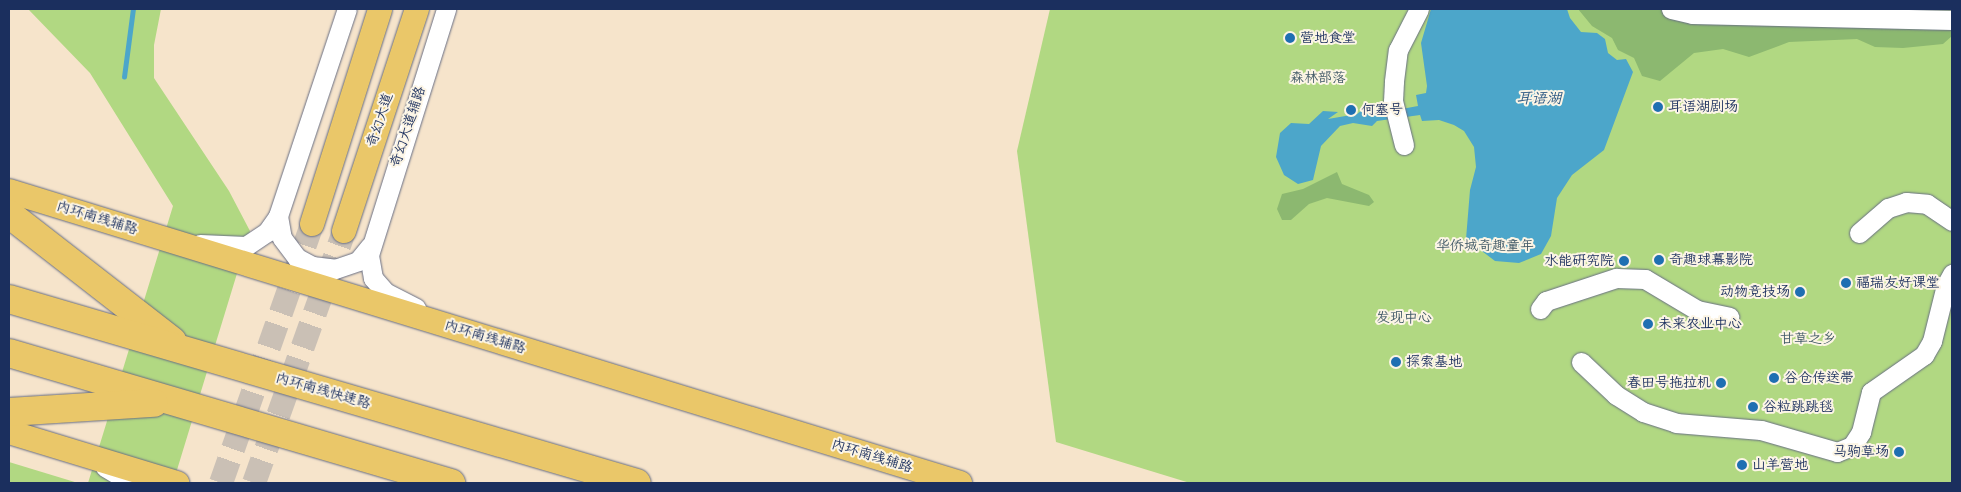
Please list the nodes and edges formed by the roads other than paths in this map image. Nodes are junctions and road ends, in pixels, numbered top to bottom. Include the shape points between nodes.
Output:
1 (347, 9) edge
2 (380, 9) edge
3 (417, 9) edge
4 (446, 9) edge
5 (1418, 9) edge
6 (1671, 9) edge
7 (1952, 20) edge
8 (1404, 145) dead end
9 (9, 191) edge
10 (9, 214) edge
11 (278, 216) junction
12 (1952, 221) edge
13 (312, 224) tunnel mouth
14 (344, 231) tunnel mouth
15 (1859, 233) dead end
16 (180, 243) junction
17 (370, 246) junction
18 (1952, 274) edge
19 (9, 299) edge
20 (1540, 309) dead end
21 (1730, 318) dead end
22 (464, 331) junction
23 (185, 351) junction
24 (9, 353) edge
25 (1581, 362) dead end
26 (172, 402) junction
27 (9, 412) edge
28 (9, 432) edge
29 (83, 454) junction
30 (132, 483) edge
31 (177, 483) edge
32 (451, 483) edge
33 (637, 483) edge
34 (960, 483) edge

1 - 11 street
2 - 13 main road
3 - 14 main road, 奇幻大道
4 - 17 street, 奇幻大道辅路
5 - 8 street via 1398,50 1394,81 1393,101
6 - 7 street via 1701,15
9 - 16 main road, 内环南线辅路
10 - 23 highway
11 - 16 street via 267,232 246,246
11 - 17 street, 奇幻大道辅路 via 282,238 297,258 312,266 335,269 358,261
12 - 15 street via 1927,204 1906,202 1888,208
16 - 22 main road, 内环南线辅路
17 - 22 street, 奇幻大道辅路 via 373,278 386,294
18 - 25 street via 1946,285 1932,341 1924,355 1871,392 1861,432 1852,446 1837,452 1761,430 1676,423 1643,412 1616,395
19 - 23 highway, 内环南线快速路
20 - 21 street via 1546,301 1616,278 1645,278 1697,310
22 - 34 main road, 内环南线辅路
23 - 33 highway, 内环南线快速路
24 - 26 highway
26 - 27 highway
26 - 32 highway
28 - 29 main road
29 - 30 street
29 - 31 main road

